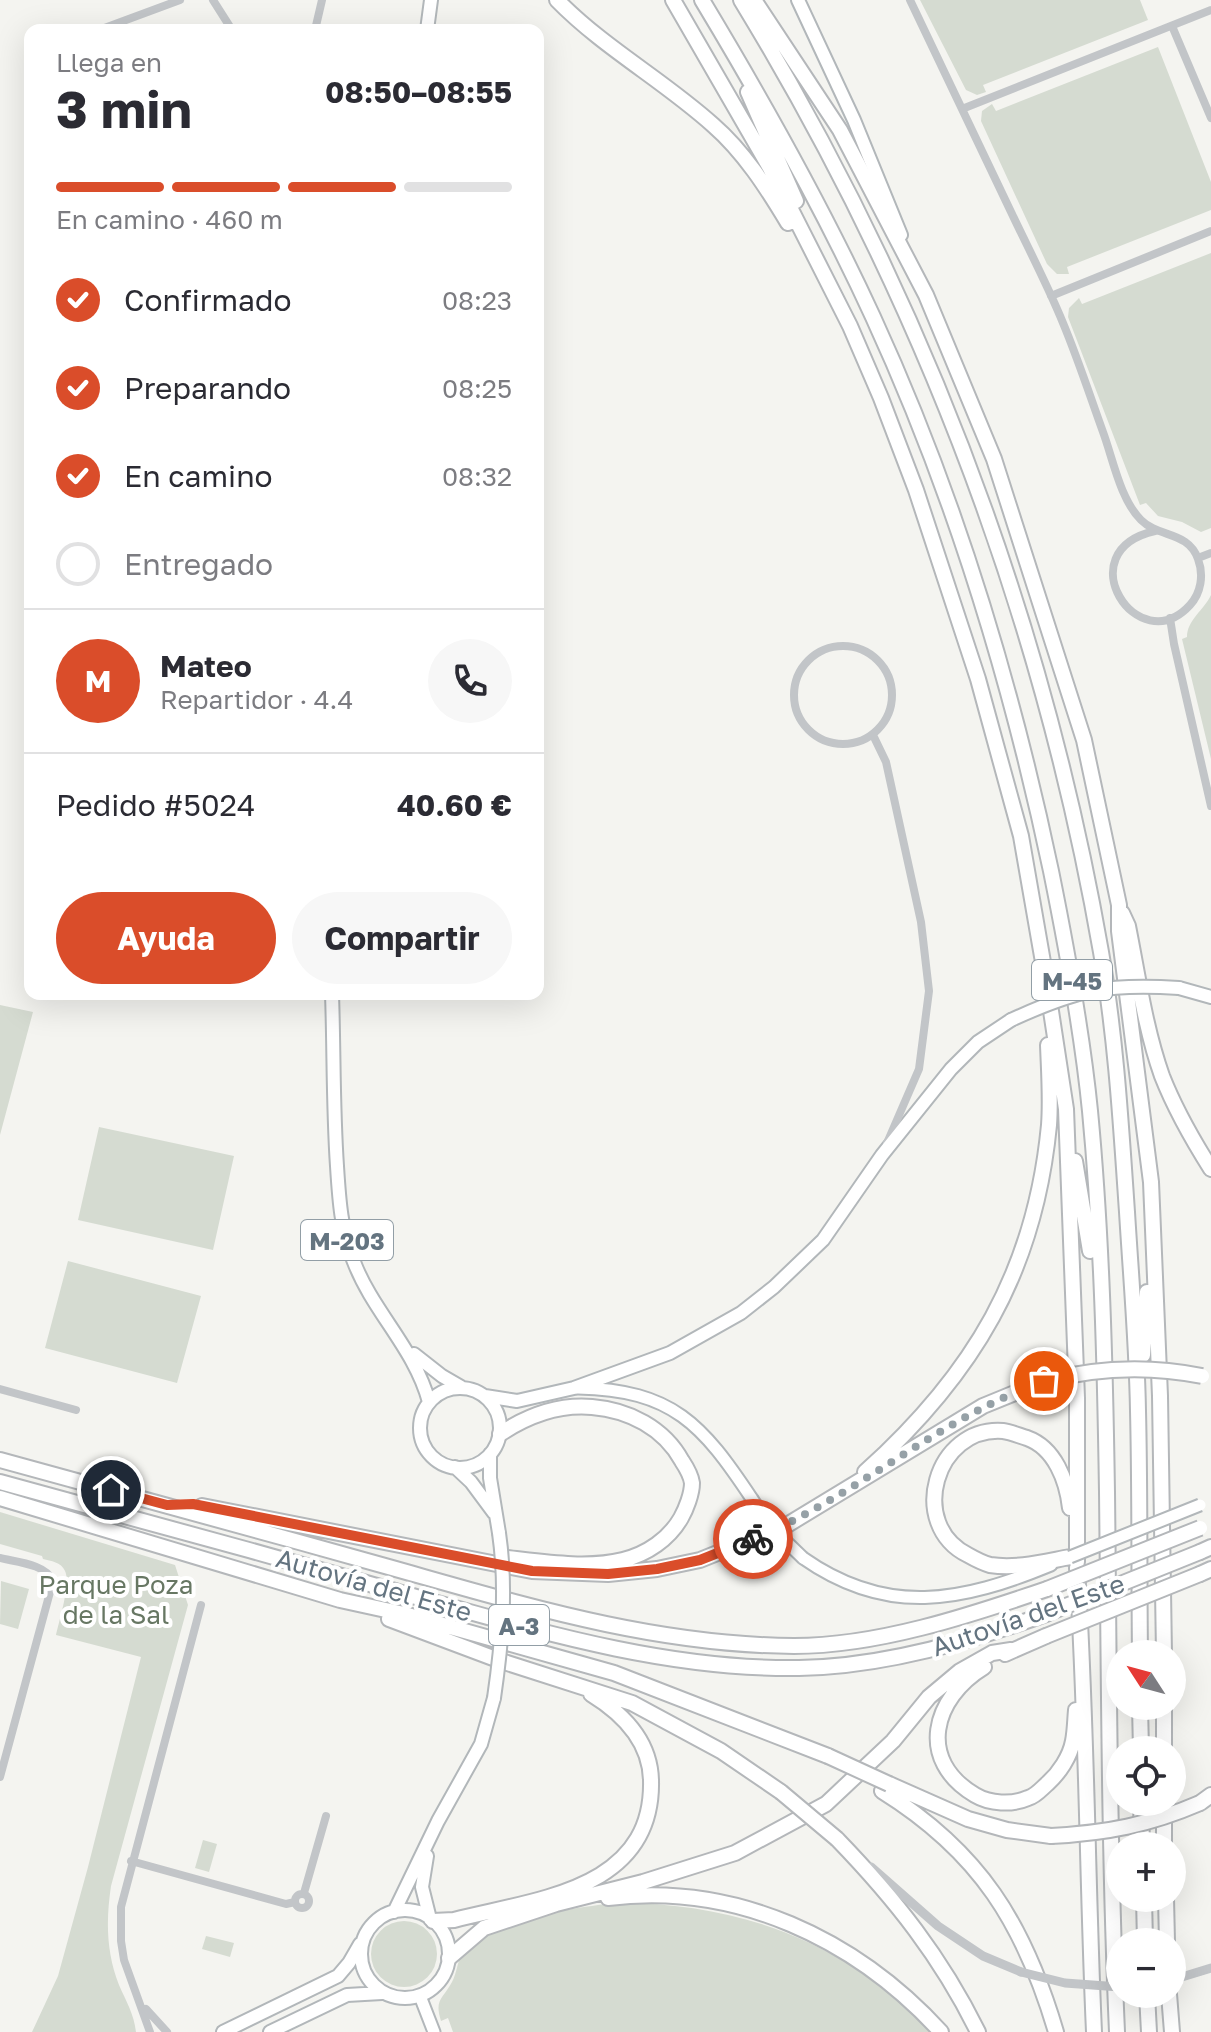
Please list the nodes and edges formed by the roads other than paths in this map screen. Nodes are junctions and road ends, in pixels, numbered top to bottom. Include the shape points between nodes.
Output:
1 (180, 0) edge
2 (213, 0) edge
3 (322, 0) edge
4 (431, 0) edge
5 (557, 0) edge
6 (673, 0) edge
7 (702, 0) edge
8 (741, 0) edge
9 (754, 0) edge
10 (798, 0) edge
11 (910, 0) edge
12 (1211, 10) edge
13 (115, 24) edge
14 (228, 24) edge
15 (316, 24) edge
16 (428, 24) edge
17 (1172, 26) junction
18 (726, 40) junction
19 (962, 109) junction
20 (1211, 118) edge
21 (1211, 231) edge
22 (827, 279) junction
23 (926, 295) junction
24 (1051, 296) junction
25 (881, 398) junction
26 (1155, 531) junction
27 (1211, 553) edge
28 (1198, 558) junction
29 (1170, 618) junction
30 (873, 735) junction
31 (1211, 806) edge
32 (1119, 905) junction
33 (1047, 985) junction
34 (1211, 997) edge
35 (332, 1000) edge
36 (1066, 1109) junction
37 (882, 1155) junction
38 (1211, 1169) edge
39 (1151, 1182) junction
40 (403, 1343) junction
41 (1206, 1377) edge
42 (462, 1387) junction
43 (574, 1388) junction
44 (0, 1389) edge
45 (485, 1396) junction
46 (429, 1402) junction
47 (1105, 1402) junction
48 (1138, 1407) junction
49 (76, 1410) dead end
50 (500, 1434) junction
51 (490, 1454) junction
52 (0, 1460) edge
53 (455, 1467) junction
54 (0, 1482) edge
55 (839, 1496) junction
56 (0, 1498) edge
57 (1205, 1503) edge
58 (167, 1505) junction
59 (495, 1516) junction
60 (1205, 1526) edge
61 (1205, 1550) edge
62 (433, 1552) junction
63 (0, 1558) edge
64 (1073, 1559) junction
65 (1205, 1572) edge
66 (340, 1600) junction
67 (201, 1605) dead end
68 (1140, 1640) edge
69 (1164, 1640) edge
70 (1011, 1650) junction
71 (1082, 1650) junction
72 (570, 1682) junction
73 (0, 1777) edge
74 (886, 1788) junction
75 (1206, 1799) edge
76 (326, 1816) dead end
77 (837, 1839) junction
78 (429, 1843) junction
79 (131, 1861) junction
80 (556, 1904) junction
81 (394, 1912) junction
82 (432, 1920) junction
83 (362, 1941) junction
84 (449, 1958) junction
85 (1211, 1968) edge
86 (1186, 1976) edge
87 (1106, 1986) edge
88 (382, 1993) junction
89 (420, 1996) junction
90 (141, 2003) junction
91 (1148, 2008) edge
92 (1170, 2008) edge
93 (150, 2032) edge
94 (167, 2032) edge
95 (223, 2032) edge
96 (270, 2032) edge
97 (434, 2032) edge
98 (941, 2032) edge
99 (978, 2032) edge
100 (1056, 2032) edge
101 (1094, 2032) edge
102 (1117, 2032) edge
103 (1149, 2032) edge
104 (1172, 2032) edge

1 - 13 street
2 - 14 street
3 - 15 street
4 - 16 main road
5 - 25 highway via 713,125 758,176 806,253
6 - 22 highway
7 - 18 highway, M-45
8 - 48 highway, M-45 via 822,142 903,304 971,467 1036,663 1102,956 1121,1112
9 - 23 highway via 840,130
10 - 23 main road
11 - 19 street
12 - 17 street
17 - 19 street
17 - 20 street
18 - 22 highway
18 - 47 highway, M-45 via 794,157 885,344 941,480 1004,674 1072,977 1090,1110
19 - 24 street
21 - 24 street
22 - 25 highway
23 - 32 highway via 994,459 1084,740
24 - 26 street via 1130,506
25 - 33 highway via 978,679 1021,836
26 - 28 street via 1181,538
26 - 29 street via 1127,542 1117,555 1113,585 1128,610 1141,618
27 - 28 street
28 - 29 street via 1200,587 1194,601
29 - 31 street
30 - 30 street via 890,712 893,697 892,683 878,659 840,645 810,658 794,687 794,704 810,732 841,745
30 - 37 street via 886,762 921,922 929,991 919,1069
32 - 38 highway via 1162,1076
32 - 39 highway
33 - 36 highway
33 - 55 highway via 1049,1123 1039,1193 1005,1294 948,1388
34 - 37 main road, bridge via 1179,988 1130,985 1090,990 1011,1020 951,1069
35 - 40 main road, M-203 via 335,1138 347,1241 363,1281
36 - 47 highway via 1088,1232
36 - 64 highway via 1077,1398
37 - 43 main road via 823,1240 741,1313 670,1353
39 - 48 highway
39 - 69 highway
40 - 42 main road, M-203
40 - 46 main road, M-203
41 - 55 highway, bridge via 1130,1368 1044,1381 983,1406
42 - 45 main road, M-203
42 - 46 main road
43 - 45 main road via 517,1401
43 - 64 main road, bridge via 639,1394 690,1421 710,1440 772,1528 803,1558 858,1589 913,1598 955,1595
44 - 49 street
45 - 50 main road via 496,1409
46 - 53 main road via 420,1426 423,1444 436,1460
47 - 102 highway, M-45
48 - 68 highway, M-45
50 - 51 main road
50 - 62 highway via 552,1409 592,1407 653,1426 685,1465 692,1484 685,1510 661,1543 623,1560 580,1563
51 - 53 main road via 481,1462
51 - 59 main road
52 - 58 highway, Autovía del Este / A-3
53 - 59 main road
54 - 61 highway, Autovía del Este / A-3, bridge via 502,1621 618,1651 696,1663 801,1668 902,1657 994,1633
55 - 62 highway via 787,1525 700,1560 657,1569 608,1574 532,1571
56 - 66 highway
57 - 64 main road, bridge
58 - 60 highway, Autovía del Este / A-3, bridge via 572,1619 695,1641 796,1646 892,1636 989,1609
58 - 62 highway via 193,1504
59 - 78 main road, bridge via 503,1605 494,1698 481,1744
63 - 73 street via 44,1570 53,1586
64 - 64 highway via 987,1565 959,1551 939,1527 933,1504 944,1461 962,1442 981,1433 1004,1431 1032,1440 1053,1458 1065,1478
64 - 71 highway
65 - 70 highway, bridge
66 - 72 highway
66 - 74 highway via 614,1673 725,1714
67 - 79 street
70 - 71 highway via 956,1690 936,1733 942,1763 958,1785 982,1799 1009,1803 1031,1798 1058,1775 1073,1744
70 - 80 highway via 992,1653 960,1671 826,1804 735,1853
71 - 101 highway
72 - 77 highway, bridge via 632,1703 721,1751
72 - 82 highway via 629,1723 644,1749 651,1777 644,1829 619,1863 584,1885 454,1920
74 - 75 highway, bridge via 968,1819 1051,1836 1135,1827
74 - 100 highway via 950,1841 994,1894 1041,1981
76 - 79 street via 304,1893 310,1898 306,1907
77 - 87 street, bridge via 938,1926 983,1956 1065,1983
77 - 99 highway via 925,1941
78 - 81 main road
78 - 82 main road via 422,1887
79 - 90 street via 121,1907 121,1941
80 - 84 highway via 484,1928
80 - 98 highway via 664,1895 763,1914 833,1944 874,1969
81 - 82 main road via 410,1911
81 - 83 main road via 377,1919
82 - 84 main road via 444,1932
83 - 88 main road via 365,1976
83 - 95 main road via 338,1976
84 - 89 main road via 444,1975
85 - 86 street
88 - 89 main road
88 - 96 main road via 347,1995
89 - 97 main road
90 - 93 street
90 - 94 street
91 - 103 highway
92 - 104 highway

